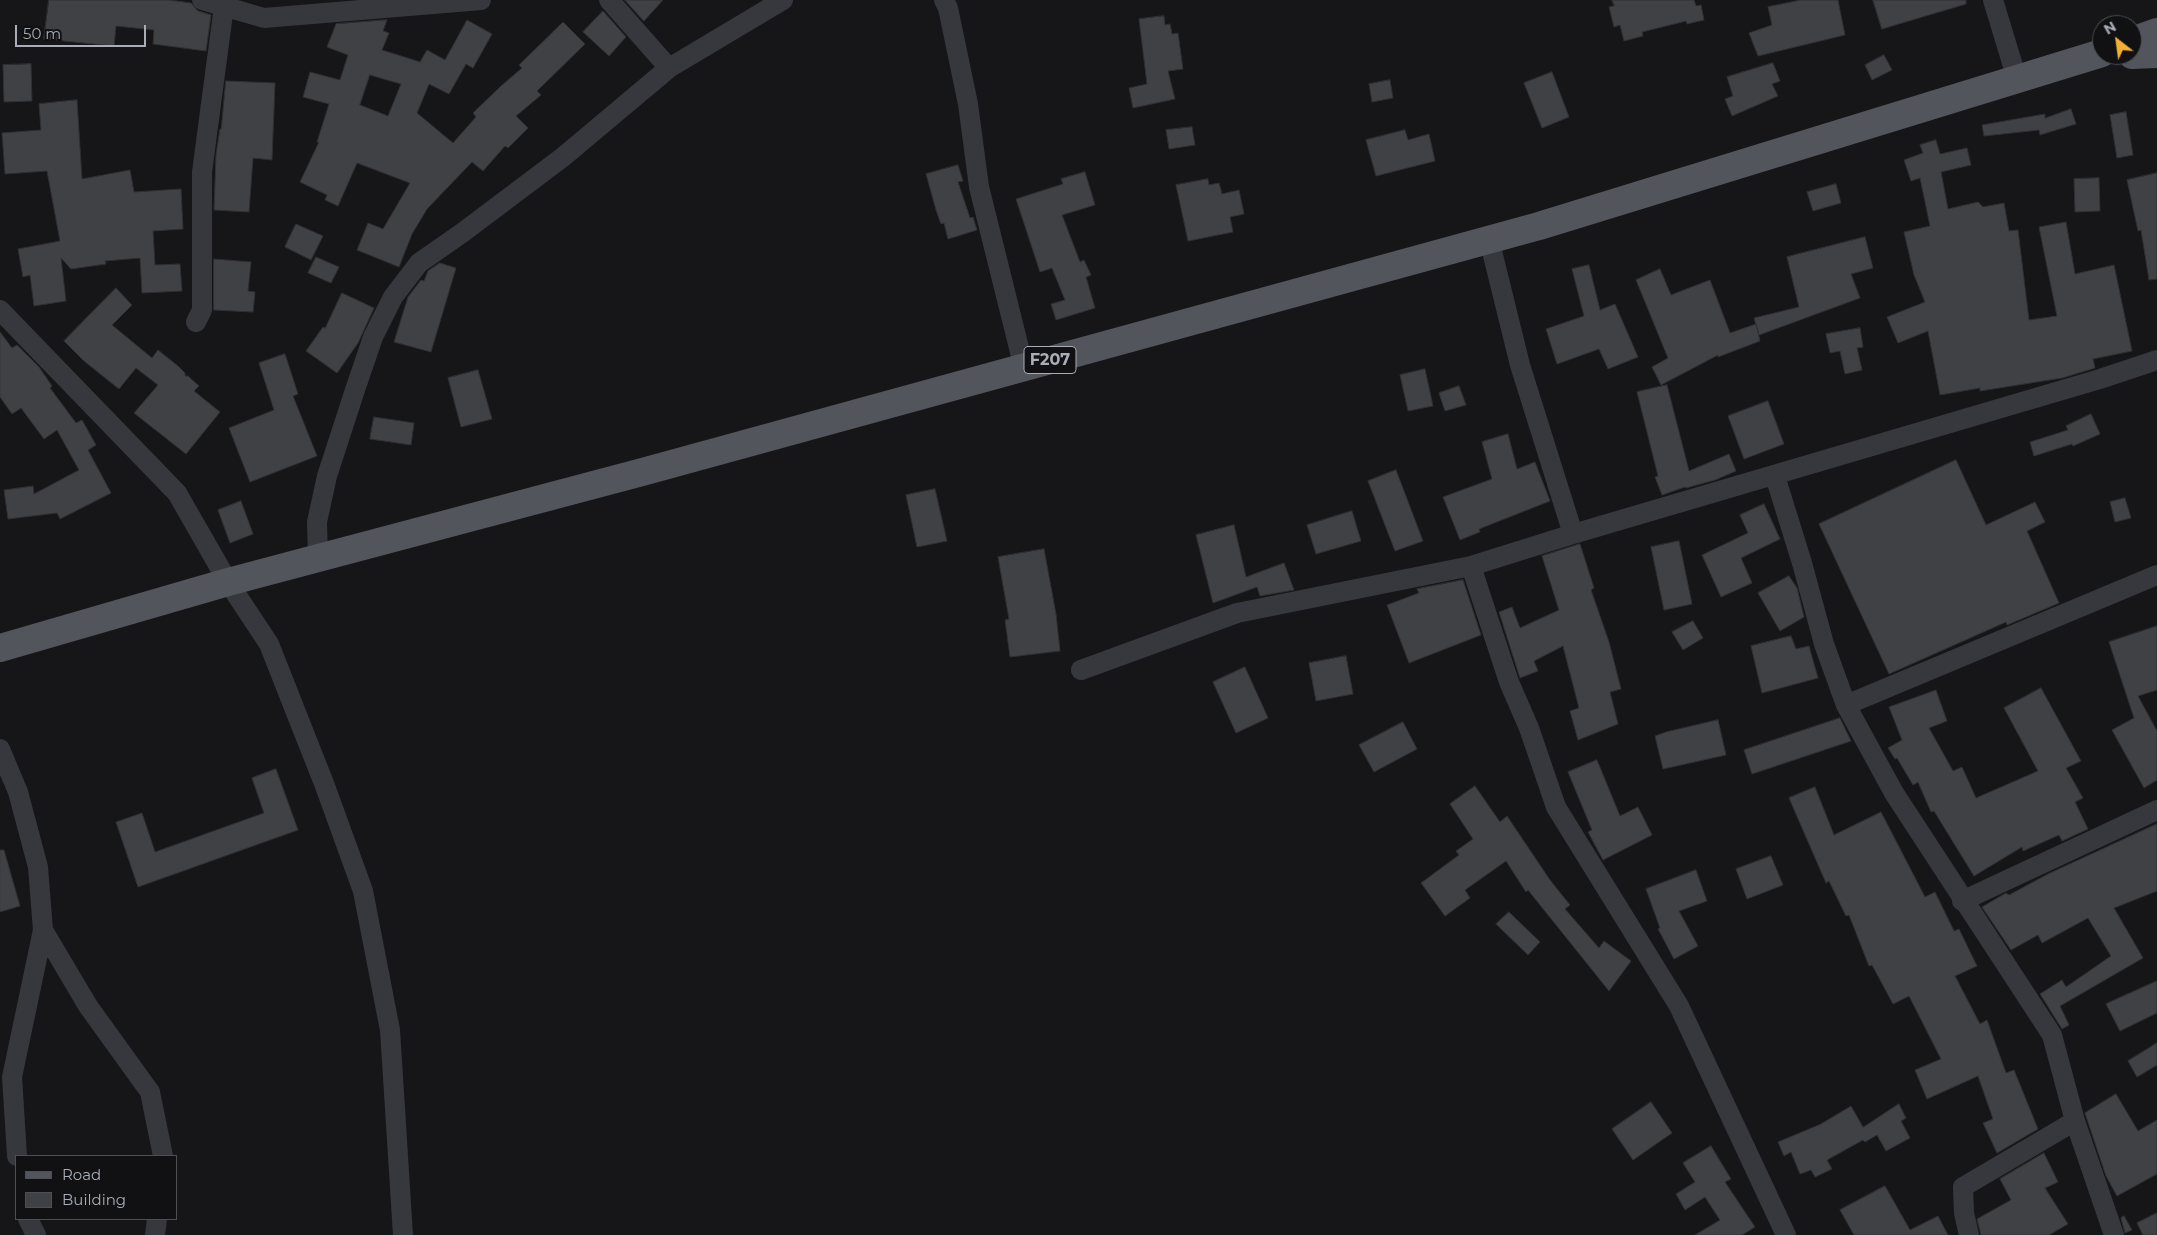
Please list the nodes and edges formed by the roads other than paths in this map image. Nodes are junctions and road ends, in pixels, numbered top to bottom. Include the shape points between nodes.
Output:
1 (202, 0) edge
2 (481, 0) edge
3 (609, 0) edge
4 (783, 0) edge
5 (944, 0) edge
6 (1993, 0) edge
7 (224, 6) junction
8 (2157, 32) edge
9 (2142, 37) edge
10 (2157, 54) edge
11 (2142, 55) edge
12 (2092, 56) edge
13 (669, 68) junction
14 (2017, 79) junction
15 (1489, 239) junction
16 (0, 310) edge
17 (196, 322) dead end
18 (2157, 360) edge
19 (1024, 368) junction
20 (1775, 476) junction
21 (1573, 534) junction
22 (318, 558) junction
23 (1471, 566) junction
24 (2157, 575) edge
25 (228, 582) junction
26 (0, 648) edge
27 (1080, 670) dead end
28 (1846, 705) junction
29 (0, 749) edge
30 (2157, 810) edge
31 (1962, 901) junction
32 (43, 930) junction
33 (2075, 1121) junction
34 (17, 1155) edge
35 (163, 1155) edge
36 (28, 1220) edge
37 (157, 1220) edge
38 (36, 1235) edge
39 (155, 1235) edge
40 (404, 1235) edge
41 (1786, 1235) edge
42 (1969, 1235) edge
43 (2114, 1235) edge

1 - 7 street
2 - 7 street via 264,18
3 - 13 street
4 - 13 street
5 - 19 street via 968,104 979,187
6 - 14 street
7 - 17 street via 202,172 202,310
8 - 9 main road
10 - 11 main road
12 - 14 main road, F207
13 - 22 street via 563,157 419,263 393,296 374,336 327,476 317,522
14 - 15 main road, F207
15 - 19 main road, F207
15 - 21 street via 1520,365
16 - 25 street via 177,493
18 - 20 street
19 - 22 main road, F207
20 - 21 street
20 - 28 street via 1824,644
21 - 23 street
22 - 25 main road, F207
23 - 27 street via 1237,613
23 - 41 street via 1509,682 1529,728 1556,807 1679,1006
24 - 28 street
25 - 26 main road, F207
25 - 40 street via 269,644 363,891 390,1030
28 - 31 street via 1894,793
29 - 32 street via 18,792 38,867
30 - 31 street
31 - 33 street via 2052,1035
32 - 34 street via 12,1077
32 - 35 street via 88,1006 150,1092
33 - 42 street via 1963,1187
33 - 43 street
36 - 38 street
37 - 39 street

